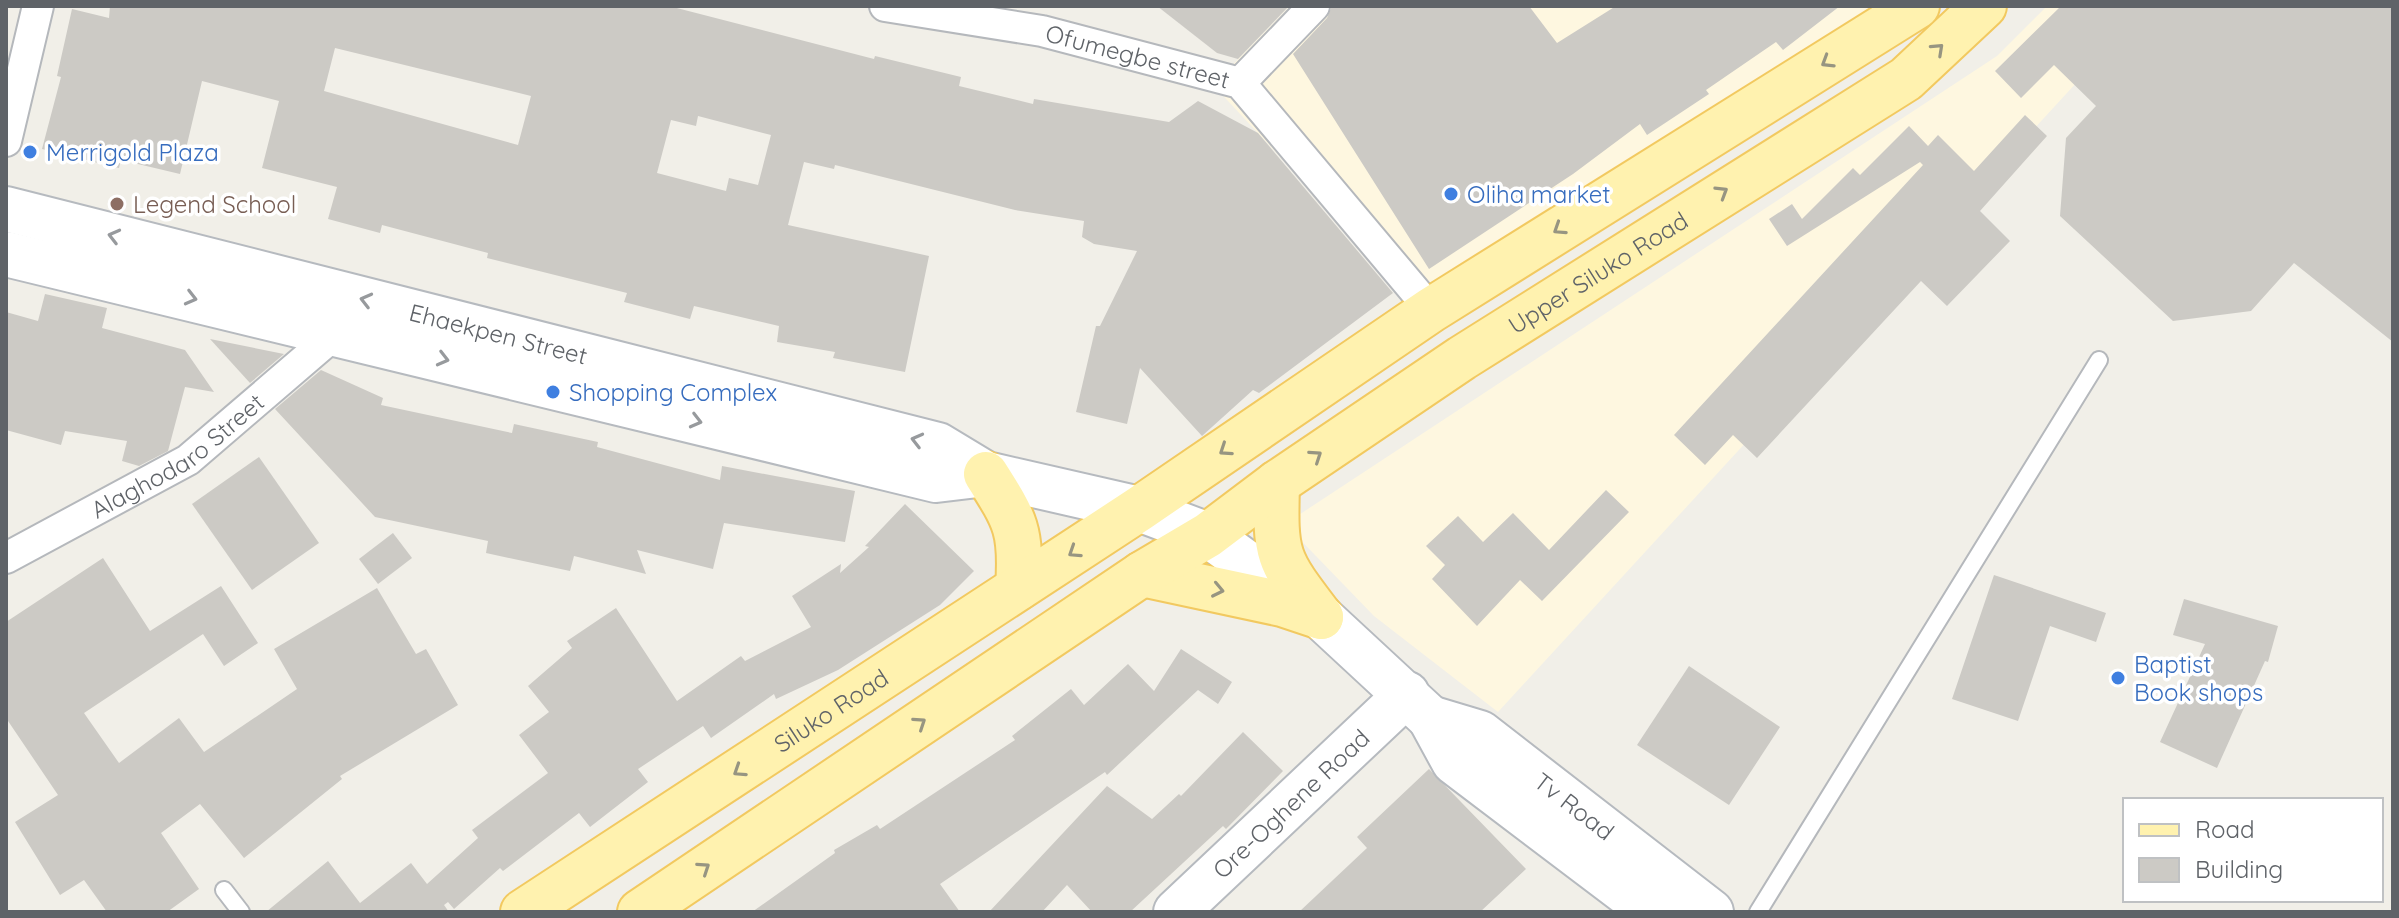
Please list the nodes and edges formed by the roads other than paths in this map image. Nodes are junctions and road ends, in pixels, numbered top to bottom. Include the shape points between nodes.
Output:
1 (38, 6) edge
2 (885, 6) edge
3 (1314, 6) edge
4 (1917, 6) edge
5 (1984, 6) edge
6 (1026, 16) edge
7 (1240, 83) junction
8 (6, 141) edge
9 (6, 209) edge
10 (6, 254) edge
11 (1431, 310) junction
12 (336, 333) junction
13 (2099, 360) dead end
14 (986, 474) junction
15 (1277, 483) junction
16 (1139, 509) junction
17 (1208, 535) junction
18 (6, 558) edge
19 (1142, 574) junction
20 (1018, 588) junction
21 (1321, 617) junction
22 (1418, 706) junction
23 (224, 890) dead end
24 (241, 912) edge
25 (523, 912) edge
26 (640, 912) edge
27 (1176, 912) edge
28 (1652, 912) edge
29 (1711, 912) edge
30 (1758, 912) edge

1 - 8 street
2 - 6 street, Ofumegbe street
3 - 7 street
4 -> 11 main road
15 -> 5 main road, Upper Siluko Road via 1475,349 1906,79
6 - 7 street, Ofumegbe street
7 - 11 street, Ofumegbe street
14 -> 9 street, Ehaekpen Street via 938,445
10 -> 12 street, Ehaekpen Street
11 -> 16 main road
12 -> 14 street, Ehaekpen Street via 936,480
12 - 18 street, Alaghodaro Street via 188,460
13 - 30 lane
14 - 16 street, Ehaekpen Street
14 - 20 main road via 1014,517 1021,547
15 - 17 main road, Upper Siluko Road
15 - 21 main road via 1280,558
16 - 17 street, Ehaekpen Street
16 -> 20 main road, Siluko Road
17 - 19 main road
17 - 21 street, Tv Road
19 -> 21 main road
26 -> 19 main road
20 -> 25 main road, Siluko Road
21 - 22 street, Tv Road
22 - 27 street, Ore-Oghene Road
22 - 28 street, Tv Road via 1454,762
22 - 29 street, Tv Road via 1480,733
23 - 24 lane

